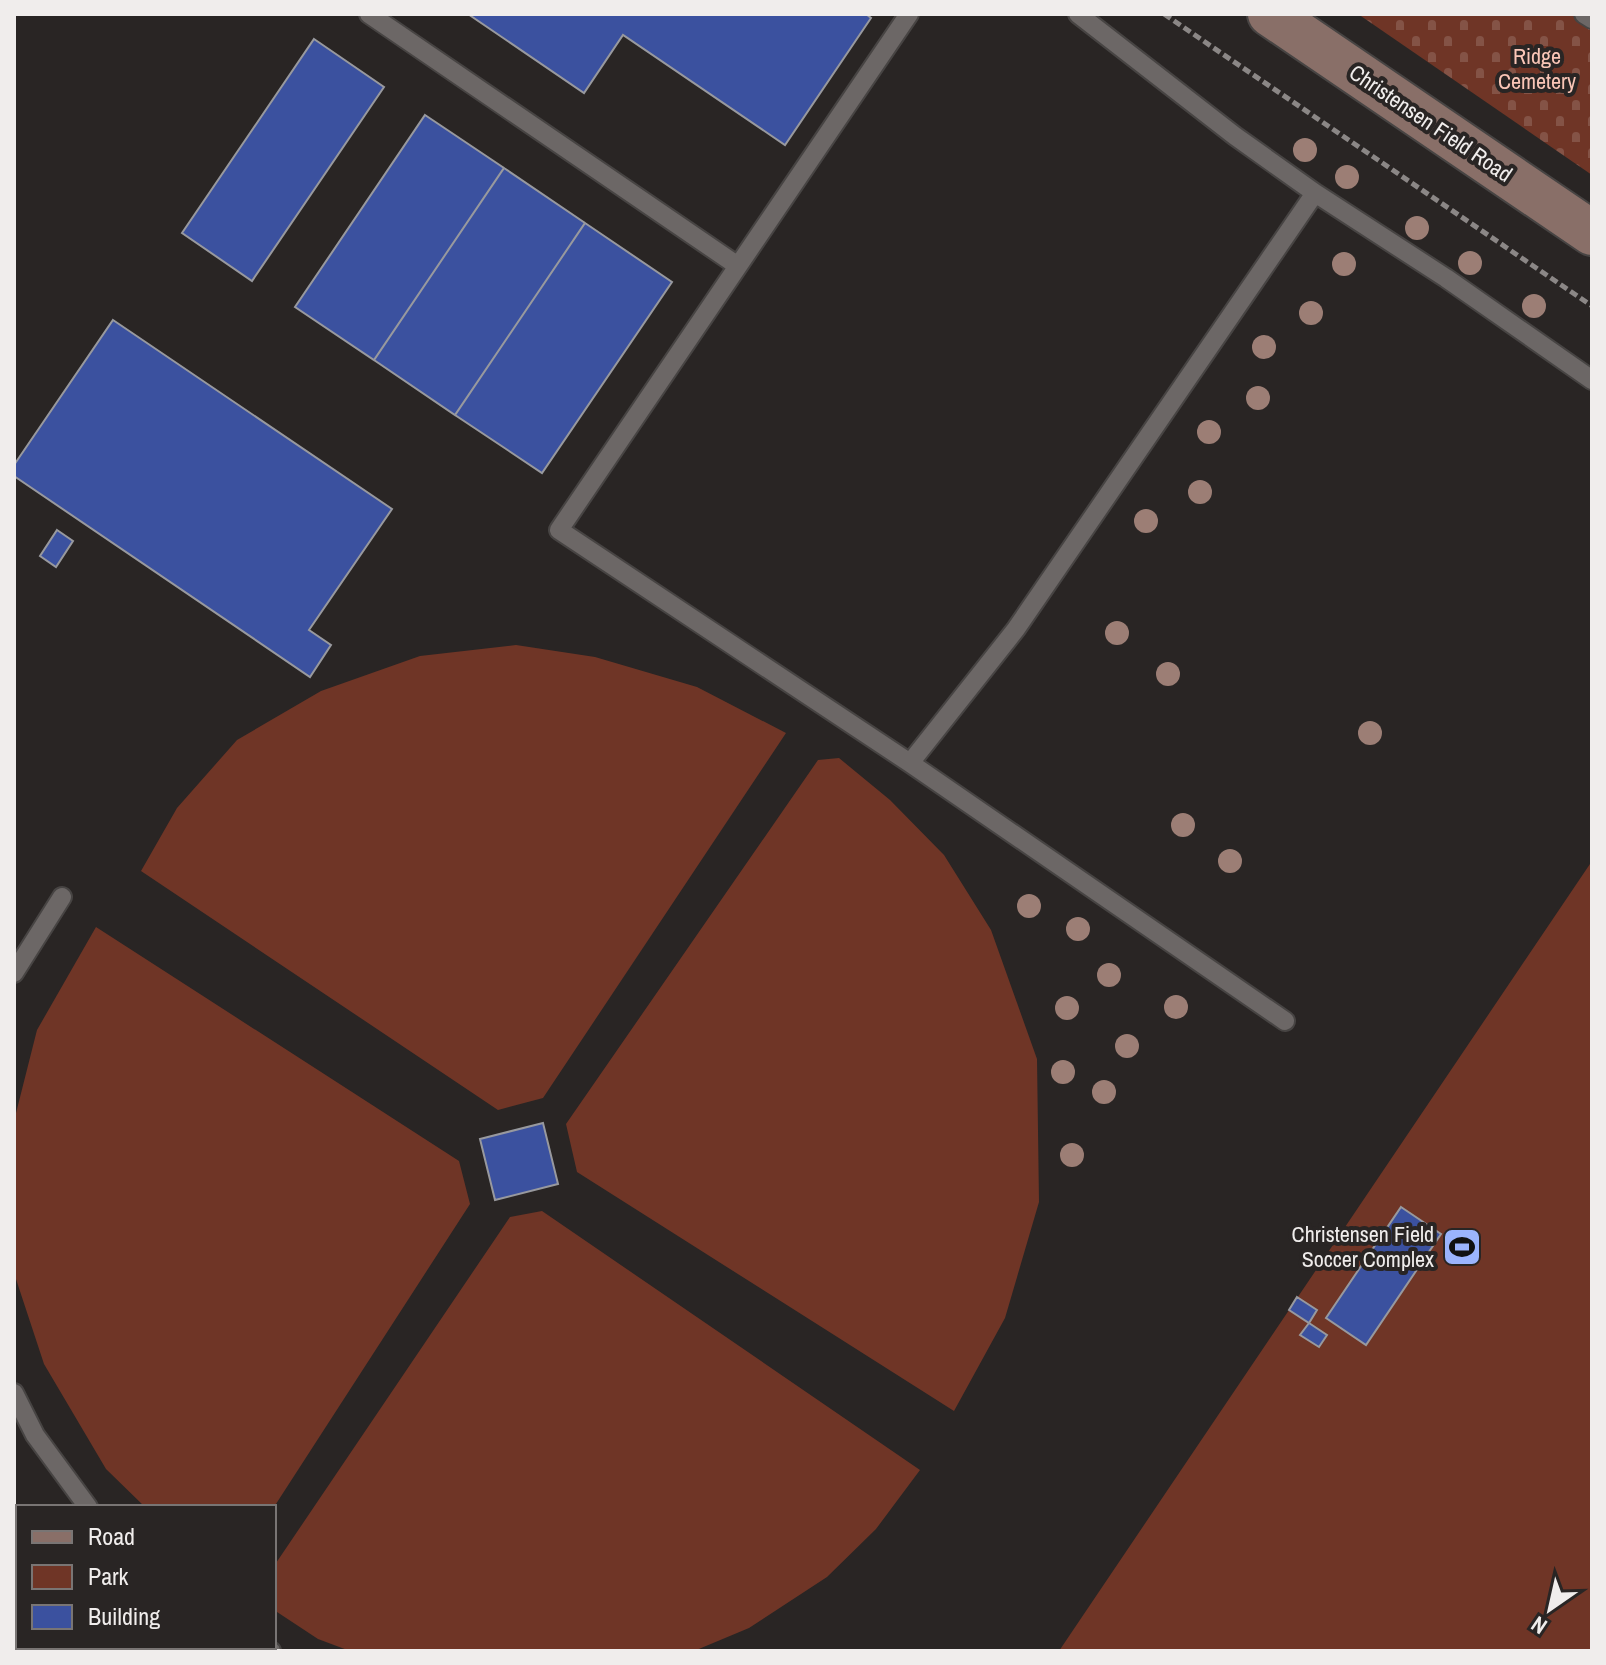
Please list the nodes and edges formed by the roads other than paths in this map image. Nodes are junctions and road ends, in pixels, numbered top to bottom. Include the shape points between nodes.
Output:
1 (369, 14) edge
2 (909, 14) edge
3 (1078, 14) edge
4 (1270, 14) edge
5 (1584, 14) edge
6 (1592, 19) edge
7 (1315, 193) junction
8 (1592, 233) edge
9 (738, 266) junction
10 (1592, 380) edge
11 (910, 763) junction
12 (62, 897) dead end
13 (14, 973) edge
14 (1285, 1021) dead end
15 (14, 1393) edge
16 (87, 1505) edge

1 - 9 lane
2 - 9 lane
3 - 7 lane
4 - 8 street, Christensen Field Road
5 - 6 lane
7 - 10 lane
7 - 11 lane via 1016,629
9 - 11 lane via 559,530
11 - 14 lane
12 - 13 lane
15 - 16 lane via 35,1435

